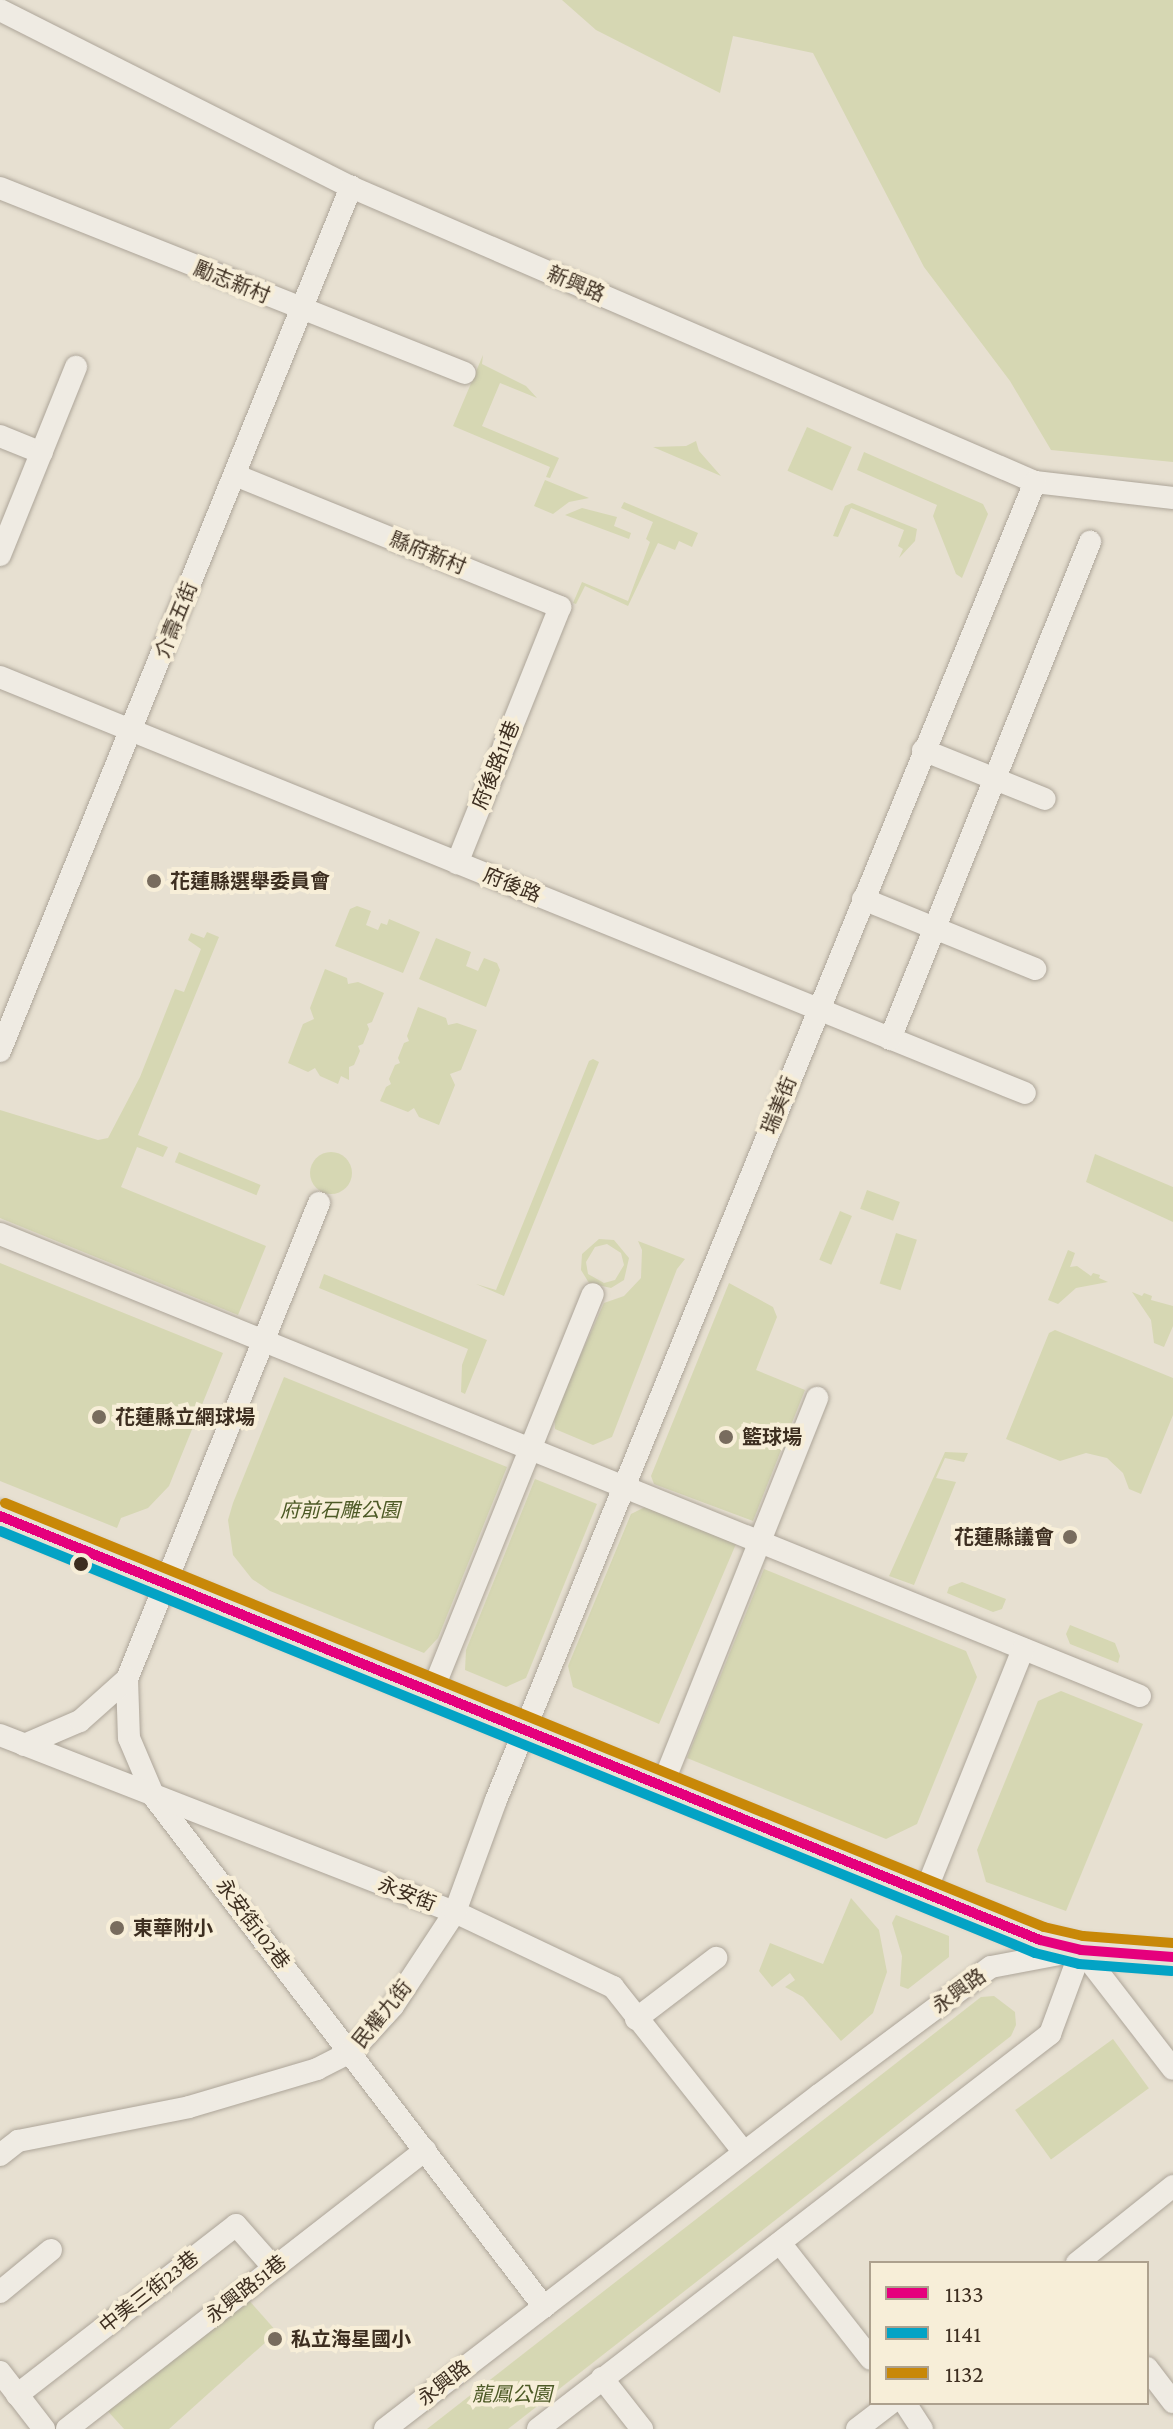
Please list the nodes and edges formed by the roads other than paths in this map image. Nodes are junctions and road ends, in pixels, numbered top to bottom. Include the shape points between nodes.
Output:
1 (1, 14) edge
2 (351, 187) junction
3 (0, 188) edge
4 (302, 309) junction
5 (76, 367) dead end
6 (465, 373) dead end
7 (0, 436) edge
8 (42, 453) junction
9 (235, 475) junction
10 (1035, 482) junction
11 (1173, 498) edge
12 (1090, 542) dead end
13 (0, 555) edge
14 (535, 667) joint
15 (0, 677) edge
16 (131, 730) junction
17 (923, 750) junction
18 (996, 778) junction
19 (1045, 799) dead end
20 (457, 863) junction
21 (863, 899) junction
22 (937, 930) junction
23 (1035, 969) dead end
24 (818, 1009) junction
25 (890, 1039) junction
26 (0, 1051) edge
27 (1025, 1093) dead end
28 (319, 1203) dead end
29 (0, 1234) edge
30 (593, 1294) dead end
31 (263, 1341) junction
32 (817, 1398) dead end
33 (530, 1449) junction
34 (623, 1487) junction
35 (0, 1516) edge
36 (760, 1542) junction
37 (165, 1583) junction
38 (1023, 1649) junction
39 (127, 1679) junction
40 (432, 1692) junction
41 (1140, 1696) dead end
42 (526, 1730) junction
43 (0, 1735) edge
44 (24, 1745) junction
45 (662, 1786) junction
46 (154, 1797) junction
47 (925, 1893) junction
48 (455, 1912) junction
49 (1081, 1950) junction
50 (1173, 1957) edge
51 (716, 1958) dead end
52 (636, 2019) junction
53 (351, 2052) junction
54 (1173, 2069) edge
55 (425, 2150) junction
56 (744, 2152) junction
57 (0, 2155) edge
58 (1173, 2186) edge
59 (780, 2243) junction
60 (51, 2250) dead end
61 (1079, 2261) edge
62 (274, 2268) junction
63 (0, 2292) edge
64 (544, 2307) junction
65 (869, 2356) edge
66 (1149, 2371) edge
67 (0, 2372) edge
68 (602, 2378) junction
69 (17, 2395) junction
70 (1173, 2402) edge
71 (888, 2405) edge
72 (906, 2405) edge
73 (44, 2429) edge
74 (67, 2429) edge
75 (385, 2429) edge
76 (538, 2429) edge
77 (642, 2429) edge
78 (857, 2429) edge
79 (922, 2429) edge

1 - 2 street, 新興路
2 - 4 street, 介壽五街
2 - 10 street, 新興路
3 - 4 street, 勵志新村
4 - 6 street, 勵志新村
4 - 9 street, 介壽五街
5 - 8 street
7 - 8 street
8 - 13 street
9 - 14 street, 縣府新村 via 560,607
9 - 16 street, 介壽五街
10 - 11 street, 新興路
10 - 17 street, 瑞美街
12 - 18 street
14 - 20 street, 府後路11巷
15 - 16 street, 府後路
16 - 20 street, 府後路
16 - 26 street, 介壽五街
17 - 18 street
17 - 21 street, 瑞美街
18 - 19 street
18 - 22 street
20 - 24 street, 府後路
21 - 22 street
21 - 24 street, 瑞美街
22 - 23 street
22 - 25 street
24 - 25 street, 府後路
24 - 34 street, 瑞美街
25 - 27 street, 府後路
28 - 31 street
29 - 31 street
30 - 33 street
31 - 33 street
31 - 37 street
32 - 36 street
33 - 34 street
33 - 40 street
34 - 36 street
34 - 42 street, 瑞美街
35 - 37 main road
36 - 38 street
36 - 45 street
37 - 39 street
37 - 40 main road
38 - 41 street
38 - 47 street
39 - 44 street via 80,1721
39 - 46 street, 永安街102巷 via 129,1738
40 - 42 main road
42 - 45 main road
42 - 48 street, 民權九街
43 - 44 street, 永安街
44 - 46 street, 永安街
45 - 47 main road
46 - 48 street, 永安街
46 - 53 street, 永安街102巷
47 - 49 main road via 1040,1940
48 - 52 street, 永安街 via 613,1987
48 - 53 street, 民權九街 via 393,2006
49 - 50 main road
49 - 54 street
49 - 56 street, 永興路 via 991,1967
49 - 59 street via 1050,2034
51 - 52 street
52 - 56 street, 永安街
53 - 55 street
53 - 57 street, 民權九街 via 317,2069 202,2103 18,2141
55 - 62 street, 永興路51巷
55 - 64 street
56 - 64 street, 永興路
58 - 61 street
59 - 65 street
59 - 68 street
60 - 63 street
62 - 69 street, 中美三街23巷 via 236,2225
62 - 74 street, 永興路51巷
64 - 75 street, 永興路
66 - 70 street
67 - 69 street
68 - 76 street
68 - 77 street
69 - 73 street
71 - 78 street
72 - 79 street

